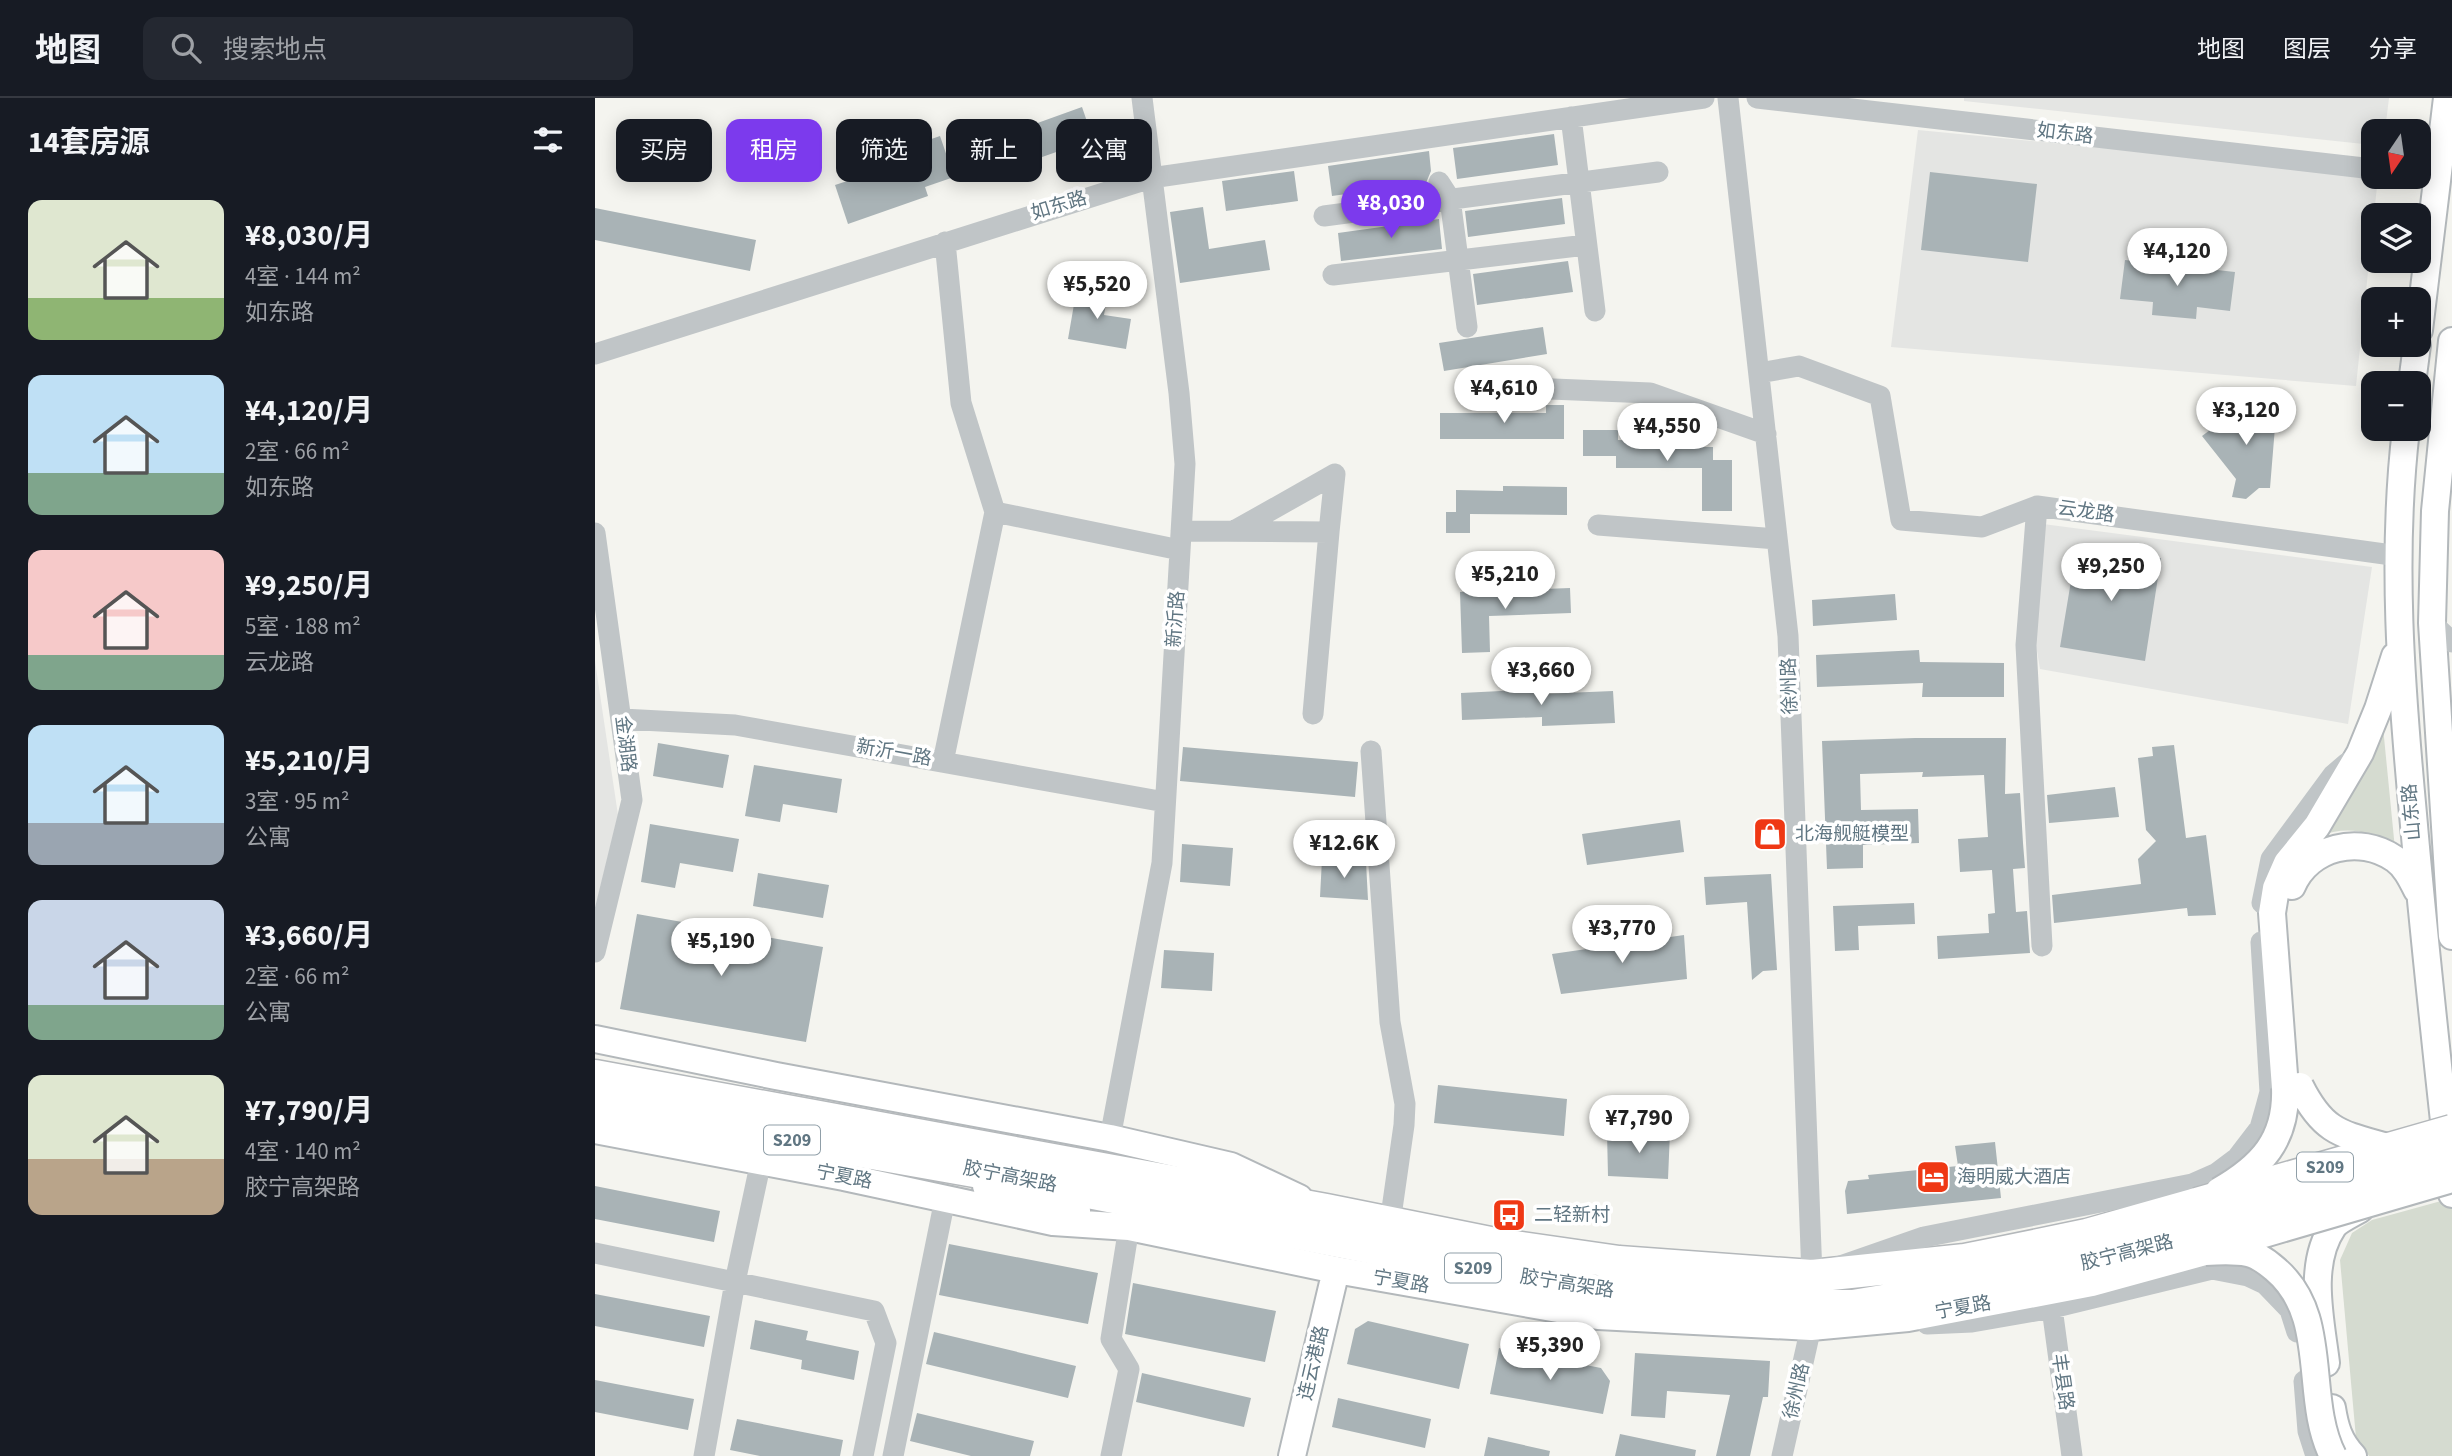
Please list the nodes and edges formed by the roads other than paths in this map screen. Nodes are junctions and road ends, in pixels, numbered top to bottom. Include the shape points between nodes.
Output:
1 (1142, 98) edge
2 (1704, 98) edge
3 (1728, 98) edge
4 (1757, 98) edge
5 (2447, 98) edge
6 (1844, 103) edge
7 (1571, 117) junction
8 (1144, 119) edge
9 (2431, 163) edge
10 (2361, 168) edge
11 (1658, 172) dead end
12 (1152, 178) edge
13 (1138, 182) edge
14 (1152, 182) edge
15 (1579, 183) junction
16 (2427, 189) edge
17 (1445, 191) junction
18 (1324, 216) dead end
19 (944, 242) junction
20 (1587, 245) junction
21 (1458, 260) junction
22 (1333, 275) dead end
23 (2421, 287) edge
24 (1595, 311) dead end
25 (1468, 327) dead end
26 (2452, 341) edge
27 (595, 354) edge
28 (1759, 373) junction
29 (1478, 386) dead end
30 (1766, 434) junction
31 (2405, 441) edge
32 (2037, 506) junction
33 (995, 512) junction
34 (2443, 512) edge
35 (1598, 525) dead end
36 (1234, 531) junction
37 (595, 533) edge
38 (1329, 533) junction
39 (1777, 539) junction
40 (1181, 540) junction
41 (2399, 556) junction
42 (2432, 623) junction
43 (2399, 640) junction
44 (2452, 642) edge
45 (2452, 664) edge
46 (1313, 715) dead end
47 (622, 719) junction
48 (1371, 751) dead end
49 (2360, 753) junction
50 (943, 762) junction
51 (1164, 802) junction
52 (2420, 897) junction
53 (2450, 901) edge
54 (598, 930) edge
55 (2452, 936) edge
56 (2042, 946) dead end
57 (595, 952) edge
58 (595, 1039) edge
59 (2293, 1087) junction
60 (599, 1099) edge
61 (2452, 1131) edge
62 (1110, 1138) junction
63 (2391, 1147) junction
64 (848, 1150) junction
65 (761, 1161) junction
66 (2452, 1162) edge
67 (2217, 1172) junction
68 (2452, 1179) edge
69 (981, 1184) joint
70 (2452, 1194) edge
71 (945, 1199) junction
72 (2370, 1203) junction
73 (1326, 1210) junction
74 (1389, 1223) junction
75 (1129, 1227) junction
76 (2201, 1229) junction
77 (595, 1253) edge
78 (1336, 1270) junction
79 (2229, 1271) junction
80 (1812, 1276) junction
81 (735, 1282) junction
82 (2052, 1308) junction
83 (1873, 1321) junction
84 (1811, 1327) junction
85 (704, 1456) edge
86 (863, 1456) edge
87 (893, 1456) edge
88 (1111, 1456) edge
89 (1292, 1456) edge
90 (1782, 1456) edge
91 (2072, 1456) edge
92 (2316, 1456) edge
93 (2333, 1456) edge
94 (2353, 1456) edge

1 - 8 street, 新沂路
2 - 7 street, 如东路
3 - 28 street, 徐州路
4 - 6 street, 如东路
5 - 9 main road
6 - 10 street, 如东路
7 - 12 street, 如东路
7 - 15 street
11 - 15 street
13 - 19 street, 如东路
14 - 40 street, 新沂路 via 1185,464
15 - 17 street
15 - 20 street
16 - 23 main road
17 - 18 street
17 - 21 street
19 - 27 street, 如东路
19 - 33 street via 961,403
20 - 21 street
20 - 24 street
21 - 22 street
21 - 25 street
26 - 34 main road, 山东路
28 - 30 street, 徐州路
28 - 32 street, 云龙路 via 1799,366 1879,396 1901,520 1982,527
29 - 30 street via 1650,393
30 - 39 street, 徐州路
31 - 41 main road, 山东路
32 - 41 street, 云龙路
32 - 56 street via 2026,645
33 - 40 street
33 - 50 street
34 - 42 main road, 山东路
35 - 39 street
36 - 38 street
36 - 38 street via 1335,474
36 - 40 street
37 - 47 street, 金湖路
38 - 46 street
39 - 80 street, 徐州路 via 1788,636
40 - 51 street, 新沂路
41 - 43 main road, 山东路
42 - 44 street
42 - 45 main road
42 - 53 main road, 山东路
43 - 49 main road
43 - 52 main road, 山东路
47 - 50 street, 新沂一路 via 734,725
47 - 54 street, 金湖路 via 632,800
48 - 74 street via 1391,1022 1405,1104
49 - 59 main road via 2317,826 2287,863 2276,888 2272,913
49 - 67 street via 2333,775 2271,859 2260,919 2270,1092 2260,1128 2237,1158
50 - 51 street, 新沂一路
51 - 62 street, 新沂路 via 1162,863
52 - 59 main road via 2396,859 2362,845 2331,850 2302,868 2286,903 2285,922
52 - 70 main road, 山东路
53 - 55 main road, 山东路
54 - 57 street, 金湖路
58 - 62 main road
59 - 63 main road, bridge via 2330,1127
59 - 76 main road, bridge via 2279,1135
60 - 64 highway, 胶宁高架路 / S209
60 - 65 main road, 宁夏路
60 - 73 highway, 胶宁高架路 / S209
61 - 63 highway, 胶宁高架路 / S209, bridge
62 - 73 main road via 1231,1166
63 - 76 highway, 胶宁高架路 / S209, bridge
64 - 69 highway via 894,1168
64 - 76 highway, 胶宁高架路 / S209 via 889,1154 1594,1291 1771,1305 1853,1306 2027,1277 2101,1261
65 - 71 main road, 宁夏路
65 - 81 street
66 - 76 highway, 胶宁高架路 / S209, bridge
67 - 79 street via 2242,1213 2242,1247
67 - 80 street via 2192,1184 1924,1237
68 - 72 main road, 宁夏路, bridge
69 - 75 main road
71 - 75 main road, 宁夏路 via 1053,1222
71 - 87 street
72 - 76 main road, 宁夏路, bridge
72 - 94 main road, bridge via 2334,1225 2320,1255 2320,1312 2335,1429
73 - 74 highway, 胶宁高架路 / S209
74 - 80 highway, 胶宁高架路 / S209 via 1619,1262
75 - 78 main road, 宁夏路
75 - 88 street via 1111,1339 1129,1369
76 - 80 highway, 胶宁高架路 / S209 via 2087,1235 1989,1255
76 - 83 main road, 宁夏路 via 2092,1283
76 - 93 main road, bridge via 2266,1262 2299,1296 2309,1320 2322,1428
77 - 81 street
78 - 84 main road, 宁夏路 via 1598,1316
78 - 89 main road, 连云港路
79 - 82 street via 2212,1269
79 - 92 street via 2265,1283 2290,1310 2301,1346 2308,1431
81 - 85 street
81 - 86 street via 874,1311 885,1343
82 - 83 street via 1972,1322 1912,1325
82 - 91 street, 丰县路
83 - 84 main road, 宁夏路
84 - 90 street, 徐州路

